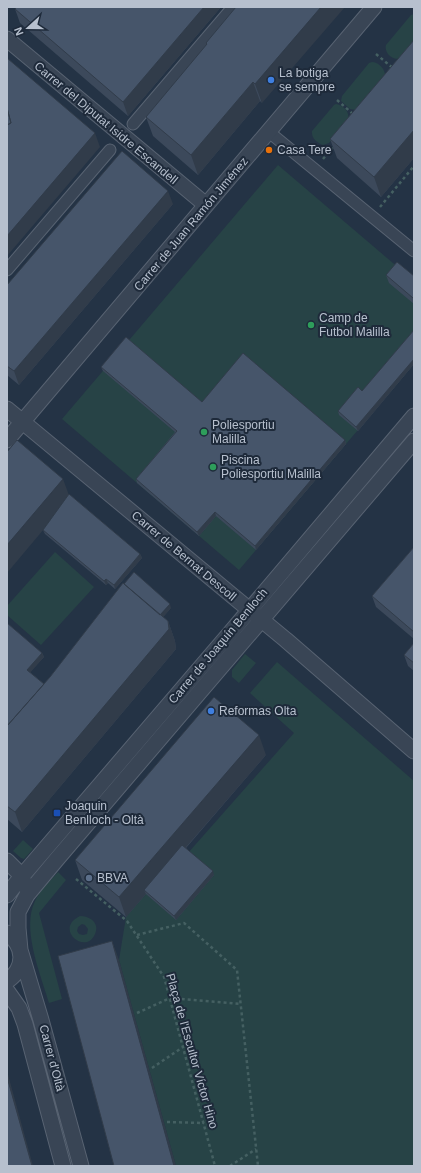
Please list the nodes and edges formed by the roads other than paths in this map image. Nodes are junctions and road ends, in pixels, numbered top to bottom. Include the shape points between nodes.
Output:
1 (233, 7) edge
2 (374, 7) edge
3 (7, 40) edge
4 (133, 124) dead end
5 (269, 132) junction
6 (110, 150) dead end
7 (206, 205) junction
8 (414, 251) edge
9 (7, 270) edge
10 (7, 409) edge
11 (414, 416) edge
12 (22, 422) junction
13 (7, 440) edge
14 (414, 441) edge
15 (249, 610) junction
16 (261, 620) junction
17 (414, 751) edge
18 (7, 862) edge
19 (12, 885) edge
20 (27, 895) junction
21 (7, 933) edge
22 (20, 950) junction
23 (7, 981) edge
24 (7, 991) edge
25 (63, 1166) edge
26 (82, 1166) edge

1 - 4 street
2 - 5 street, Carrer de Juan Ramón Jiménez
3 - 7 street, Carrer del Diputat Isidre Escandell
5 - 7 street, Carrer de Juan Ramón Jiménez
5 - 8 street
6 - 9 street
7 - 12 street, Carrer de Juan Ramón Jiménez
10 - 12 street, Carrer de Bernat Descoll
11 - 15 street, Carrer de Joaquín Benlloch
12 - 13 street, Carrer de Juan Ramón Jiménez
12 - 15 street, Carrer de Bernat Descoll
14 - 16 street, Carrer de Joaquín Benlloch
15 - 16 street, Carrer de Bernat Descoll
15 - 19 street, Carrer de Joaquín Benlloch
16 - 17 street, Carrer de Bernat Descoll
16 - 20 street, Carrer de Joaquín Benlloch
18 - 19 street
19 - 20 street
20 - 22 street, Carrer de Joaquín Benlloch via 18,912
21 - 22 street via 18,943
22 - 23 street via 19,968
22 - 26 street, Carrer d'Oltà
24 - 25 street, Carrer d'Oltà via 19,1008 25,1024

